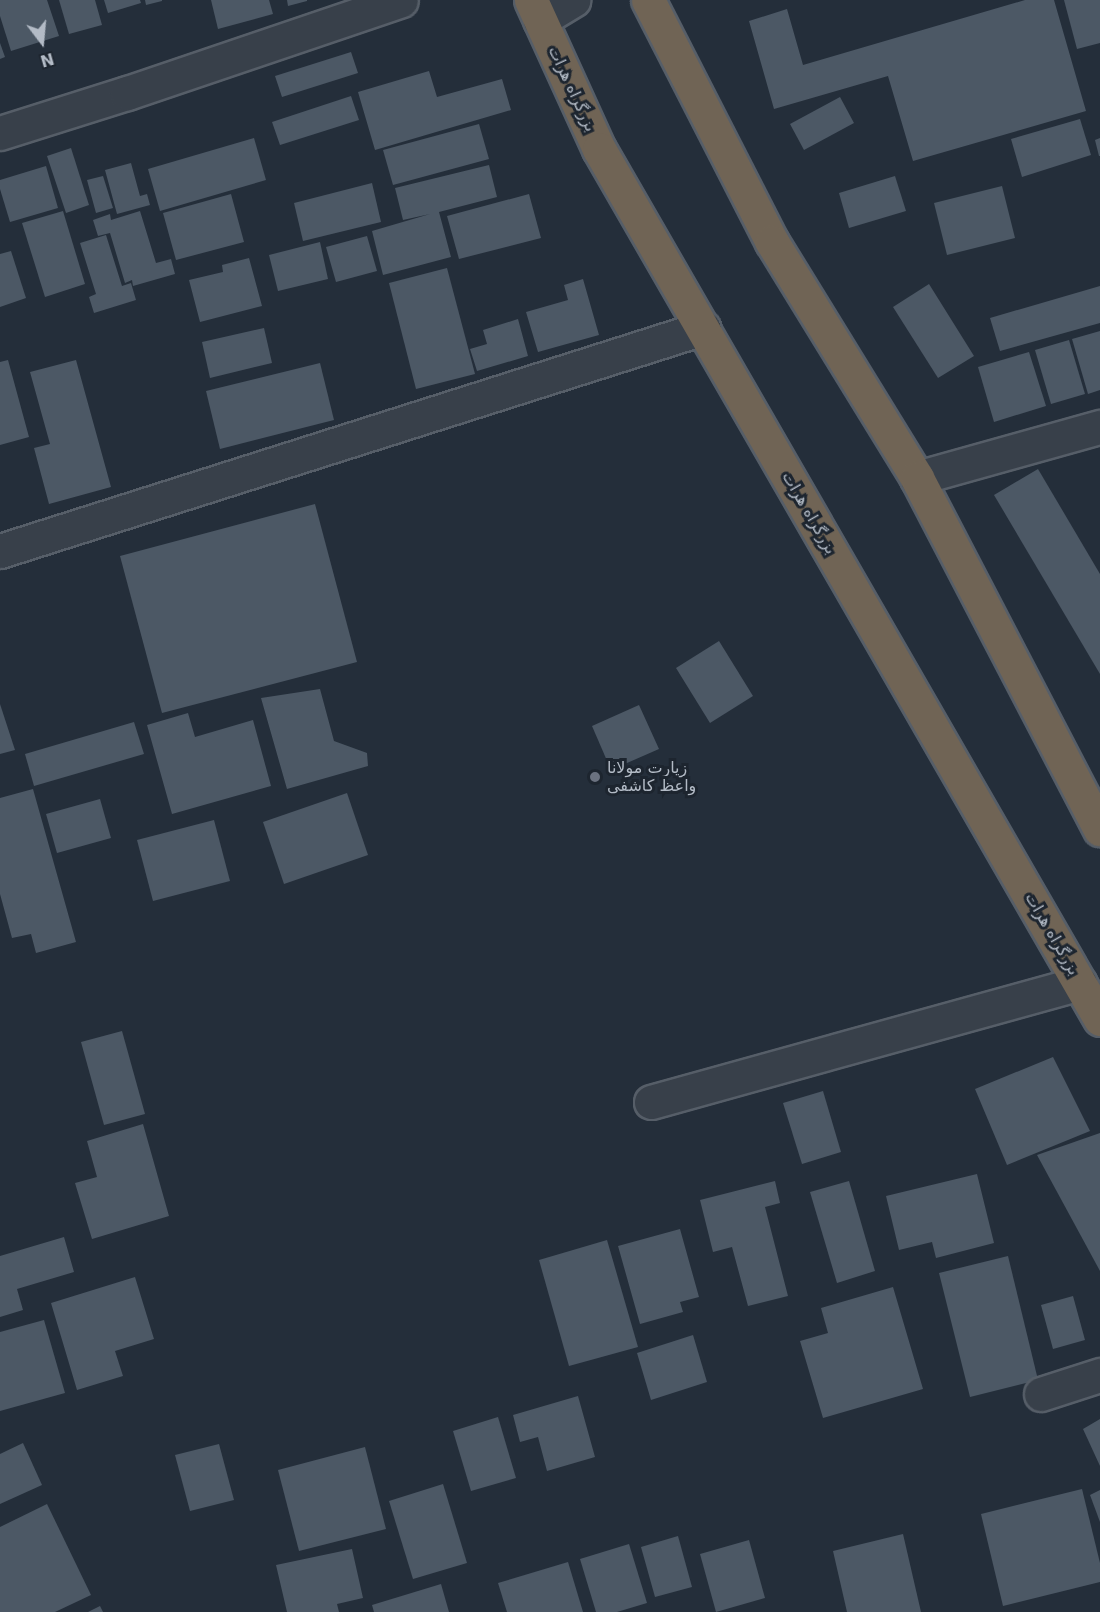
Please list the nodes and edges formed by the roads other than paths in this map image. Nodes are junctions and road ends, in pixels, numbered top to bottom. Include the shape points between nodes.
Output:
1 (401, 0) edge
2 (573, 0) edge
3 (648, 0) edge
4 (536, 10) edge
5 (0, 133) edge
6 (704, 328) junction
7 (1100, 427) edge
8 (917, 478) junction
9 (0, 551) edge
10 (1100, 829) edge
11 (1080, 983) junction
12 (1100, 1019) edge
13 (651, 1102) dead end
14 (1100, 1375) edge
15 (1041, 1395) dead end

1 - 5 street
2 - 4 street
3 - 8 highway via 772,242
4 - 6 highway, بزرگراه هرات via 599,149
6 - 9 street
6 - 11 highway, بزرگراه هرات
7 - 8 street
8 - 10 highway
11 - 12 highway, بزرگراه هرات
11 - 13 street
14 - 15 street

